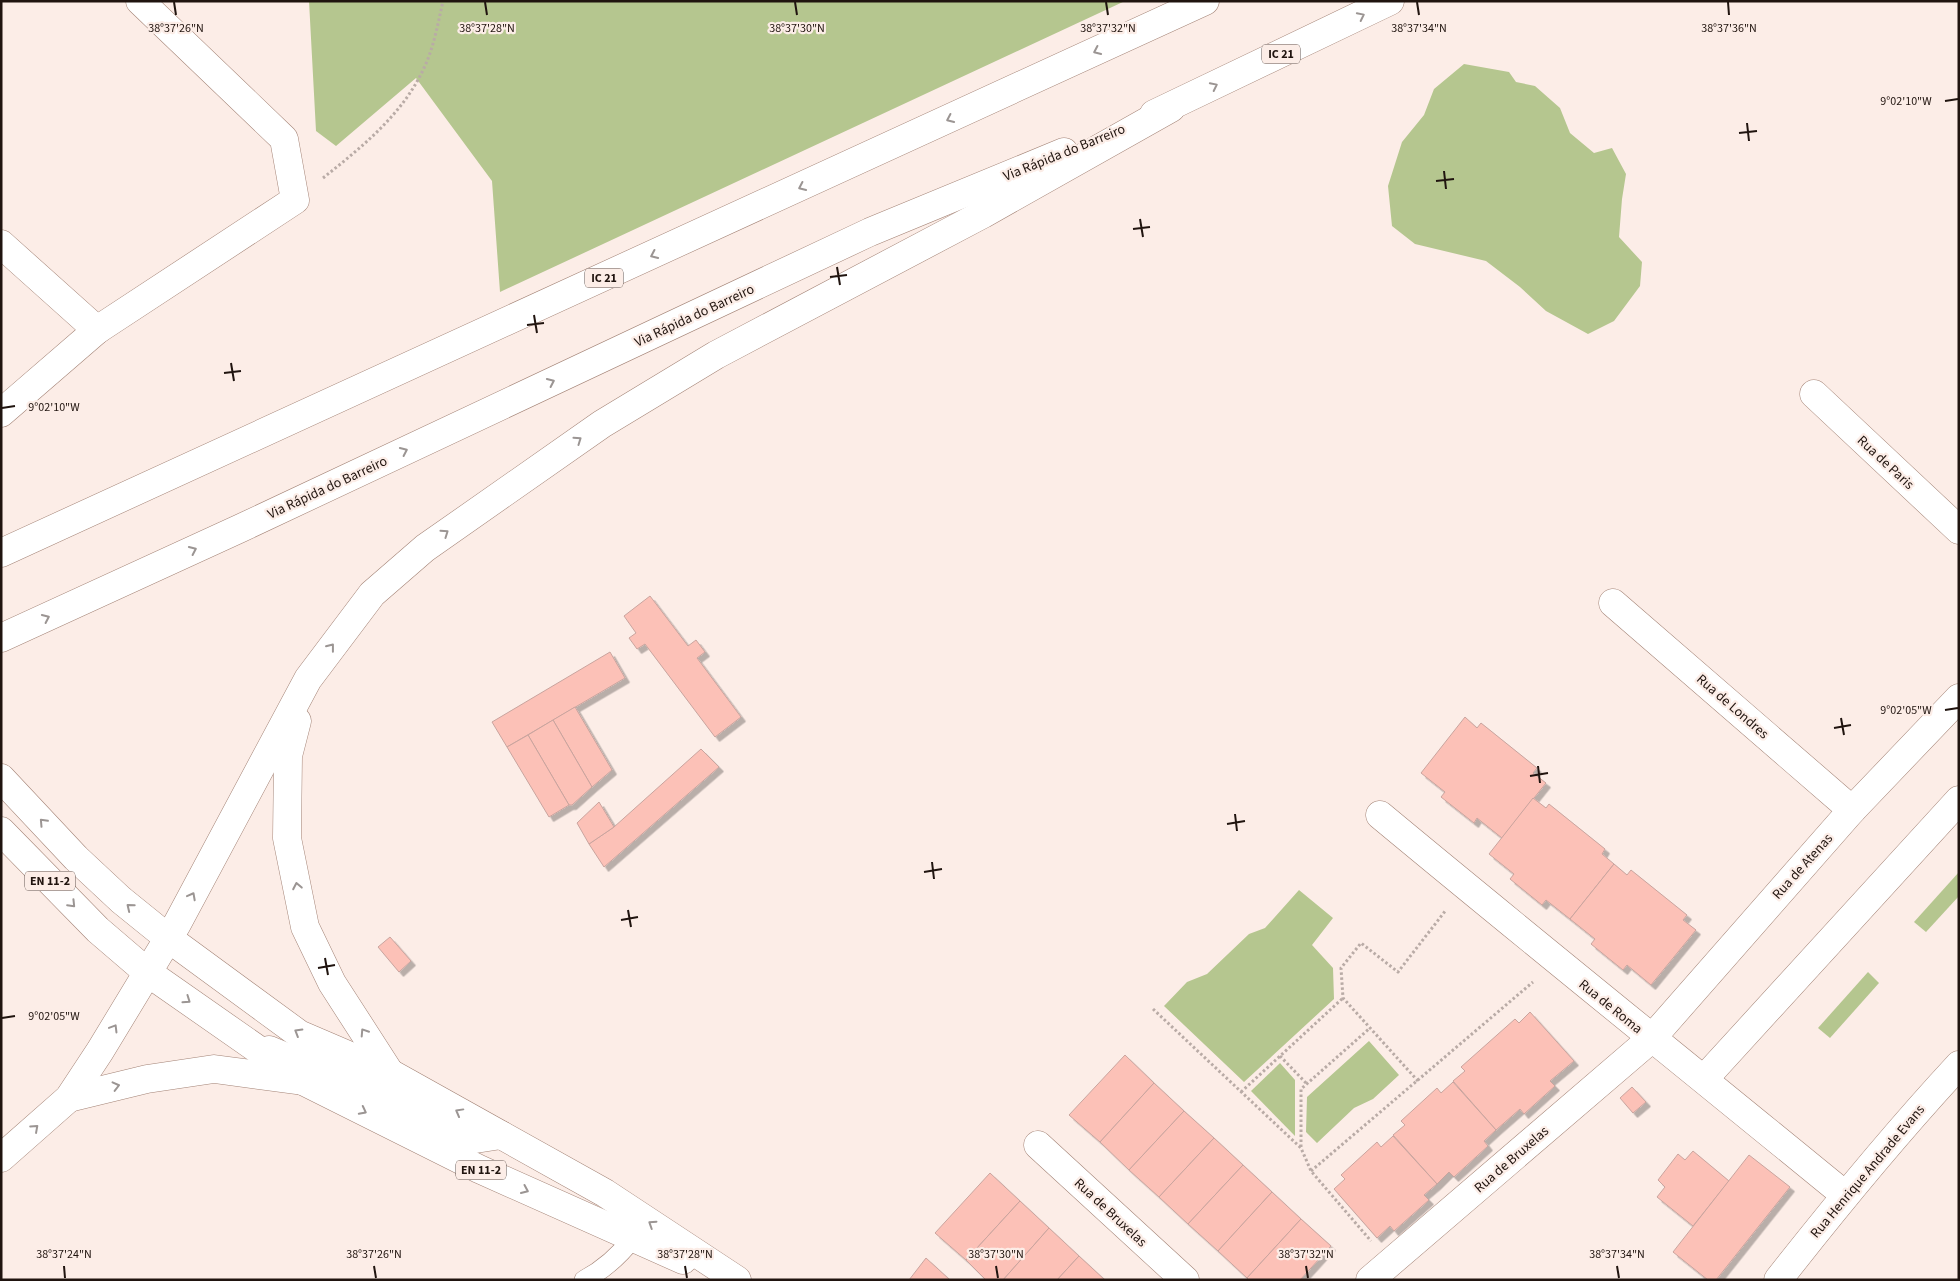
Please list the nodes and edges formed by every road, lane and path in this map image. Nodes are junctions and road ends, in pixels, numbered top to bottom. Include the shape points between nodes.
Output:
1 (140, 1) edge
2 (443, 1) edge
3 (1205, 1) edge
4 (1390, 1) edge
5 (1171, 108) junction
6 (296, 200) junction
7 (1, 244) edge
8 (97, 330) junction
9 (1814, 394) dead end
10 (1, 413) edge
11 (1959, 530) edge
12 (1, 552) edge
13 (1613, 603) dead end
14 (1, 638) edge
15 (308, 679) junction
16 (1954, 712) edge
17 (1, 778) edge
18 (1959, 800) edge
19 (1852, 810) junction
20 (1380, 815) dead end
21 (1, 831) edge
22 (1465, 886) junction
23 (168, 938) junction
24 (1556, 962) junction
25 (147, 972) junction
26 (1343, 998) junction
27 (1154, 1009) dead end
28 (1370, 1028) junction
29 (1651, 1039) junction
30 (247, 1041) junction
31 (1280, 1056) junction
32 (1959, 1066) edge
33 (390, 1074) junction
34 (1704, 1079) junction
35 (303, 1081) junction
36 (1418, 1081) junction
37 (1307, 1084) junction
38 (1241, 1092) junction
39 (69, 1098) junction
40 (501, 1135) junction
41 (1038, 1145) dead end
42 (1301, 1148) junction
43 (1, 1158) edge
44 (1310, 1171) junction
45 (1845, 1195) junction
46 (633, 1238) junction
47 (1380, 1271) edge
48 (584, 1280) edge
49 (726, 1280) edge
50 (737, 1280) edge
51 (1185, 1280) edge
52 (1778, 1280) edge

1 - 6 main road via 284,139
2 - 6 path via 424,68 396,113 354,153
3 -> 12 main road, IC 21
5 -> 4 main road, Via Rápida do Barreiro / IC 21
14 -> 5 main road, Via Rápida do Barreiro / IC 21 via 870,232
15 -> 5 main road via 372,594 425,548 602,424 716,355 983,214
6 - 8 main road
7 - 8 main road
8 - 10 main road
9 - 11 main road, Rua de Paris
13 - 19 main road, Rua de Londres
23 -> 15 main road
33 -> 15 main road via 332,983 303,918 287,838 288,756
16 - 19 main road, Rua de Atenas
23 -> 17 main road, EN 11-2 via 120,900 76,858
18 - 34 main road
19 - 29 main road, Rua de Atenas
20 - 22 main road, Rua de Roma
21 -> 25 main road, EN 11-2 via 98,930
22 - 24 main road, Rua de Roma
22 - 26 path via 1398,972 1361,943 1341,968
23 - 25 main road
33 -> 23 main road, EN 11-2 via 299,1034
24 - 29 main road, Rua de Roma
24 - 36 path
25 -> 30 main road, EN 11-2
39 -> 25 main road
26 - 28 path
26 - 31 path
27 - 38 path
28 - 36 path
28 - 37 path
29 - 34 main road, Rua de Roma
29 - 47 main road, Rua de Bruxelas
30 - 35 main road, EN 11-2
30 - 40 main road via 469,1140
31 - 37 path
31 - 38 path
32 - 45 main road, Rua Henrique Andrade Evans via 1908,1119
40 -> 33 main road, EN 11-2
34 - 45 main road, Rua de Roma
39 -> 35 main road via 147,1079 214,1069
35 -> 46 main road, EN 11-2 via 479,1169
36 - 44 path
37 - 42 path via 1302,1089
38 - 42 path
43 -> 39 main road
50 -> 40 main road, EN 11-2 via 605,1194
41 - 51 main road, Rua de Bruxelas
42 - 44 path
44 - 47 path
45 - 52 main road, Rua Henrique Andrade Evans
46 - 48 lane via 616,1259
46 - 49 main road, EN 11-2

